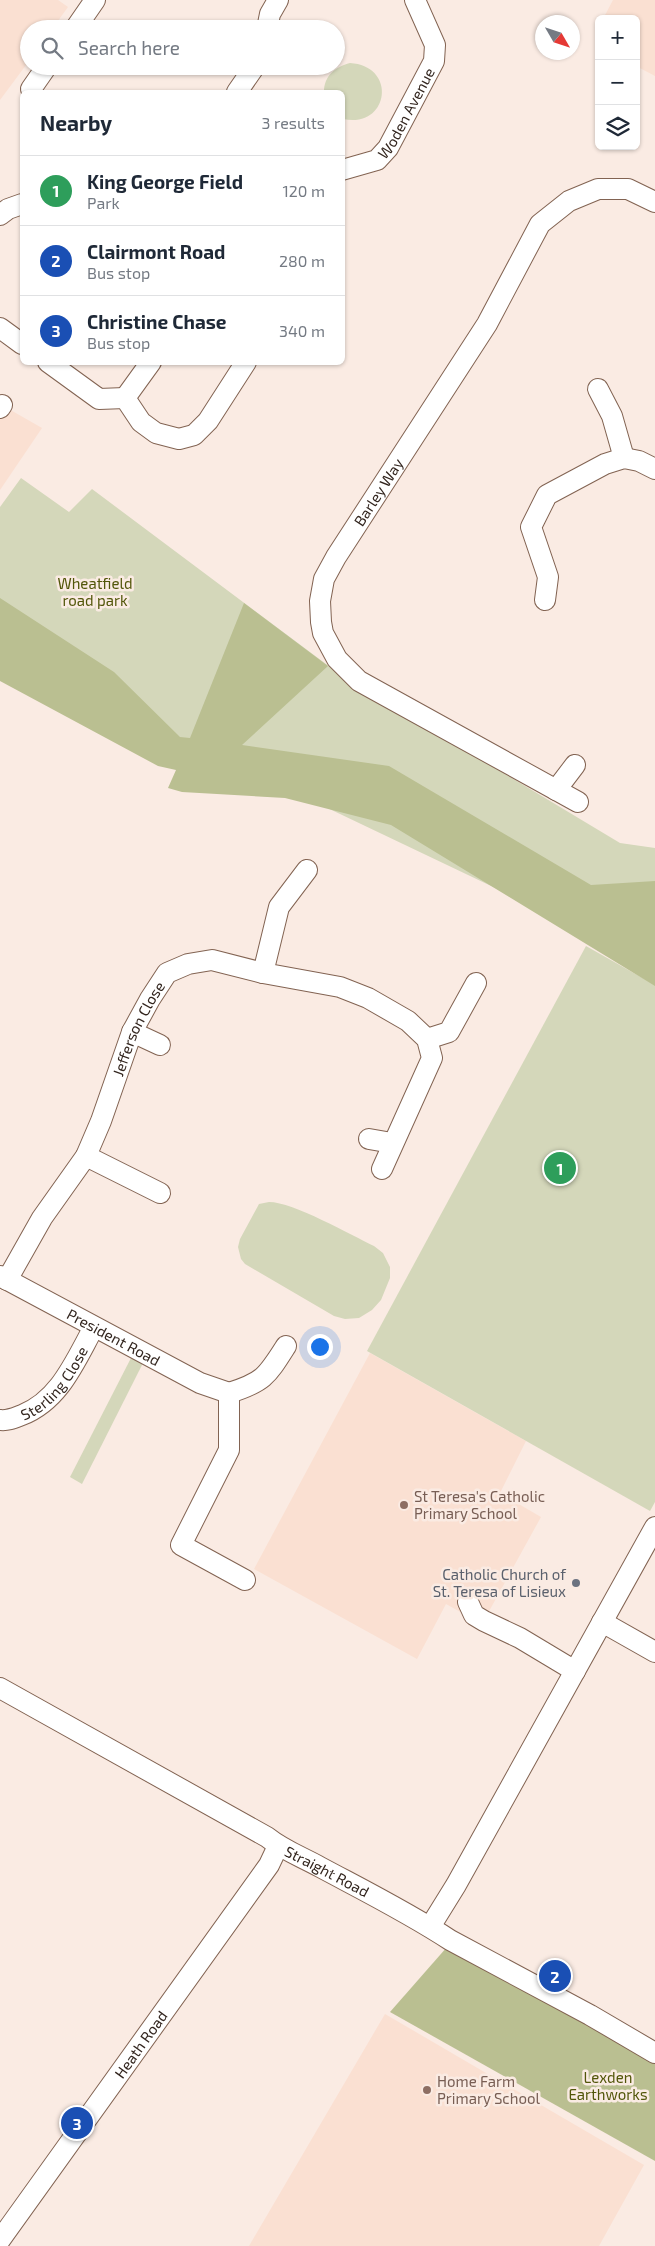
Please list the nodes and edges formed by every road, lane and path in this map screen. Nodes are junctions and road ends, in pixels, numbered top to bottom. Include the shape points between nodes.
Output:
1 (95, 0) edge
2 (278, 0) edge
3 (415, 0) edge
4 (81, 20) edge
5 (269, 20) edge
6 (41, 75) edge
7 (249, 75) edge
8 (31, 89) dead end
9 (238, 90) edge
10 (345, 169) edge
11 (655, 202) edge
12 (20, 205) edge
13 (0, 215) edge
14 (0, 328) edge
15 (20, 343) edge
16 (52, 365) edge
17 (150, 365) edge
18 (244, 365) edge
19 (598, 389) dead end
20 (125, 398) junction
21 (624, 458) junction
22 (655, 469) edge
23 (545, 600) dead end
24 (575, 764) dead end
25 (556, 790) junction
26 (578, 802) dead end
27 (307, 870) dead end
28 (263, 973) junction
29 (476, 982) dead end
30 (132, 1032) junction
31 (427, 1039) junction
32 (160, 1045) dead end
33 (369, 1139) dead end
34 (392, 1143) junction
35 (86, 1156) junction
36 (382, 1169) dead end
37 (160, 1194) dead end
38 (4, 1278) edge
39 (94, 1327) junction
40 (286, 1346) dead end
41 (229, 1393) junction
42 (0, 1420) edge
43 (655, 1527) edge
44 (246, 1580) dead end
45 (468, 1602) dead end
46 (602, 1622) junction
47 (655, 1652) edge
48 (575, 1671) junction
49 (0, 1688) edge
50 (278, 1846) junction
51 (430, 1927) junction
52 (655, 2053) edge
53 (0, 2240) edge

1 - 4 street
2 - 5 street
3 - 10 street, Woden Avenue via 434,45 434,61 388,148 377,160
6 - 8 street
7 - 9 street
11 - 25 street, Barley Way via 628,189 598,189 569,201 540,224 487,324 324,579 320,608 323,633 336,659 359,681
12 - 13 street
14 - 15 street
16 - 20 street via 99,399
17 - 20 street
18 - 20 street via 208,421 194,435 179,439 156,433 141,422
19 - 21 street via 612,416
21 - 22 street
21 - 23 street via 605,464 547,495 530,527 548,576
24 - 25 street
25 - 26 street, Barley Way
27 - 28 street via 279,907
28 - 30 street, Jefferson Close via 212,960 188,964 167,973
28 - 31 street, Jefferson Close via 340,987 368,998 408,1021
29 - 31 street via 449,1032
30 - 32 street
30 - 35 street, Jefferson Close
31 - 34 street via 432,1058
33 - 34 street
34 - 36 street
35 - 37 street
35 - 38 street, Jefferson Close
38 - 39 street, President Road
39 - 41 street, President Road via 200,1382
39 - 42 street, Sterling Close via 64,1380 48,1400 31,1411 6,1421
40 - 41 street via 268,1374 250,1386
41 - 44 street via 229,1450 181,1545
43 - 46 street
45 - 48 street via 474,1615
46 - 47 street
46 - 48 street
48 - 51 street
49 - 50 street, Straight Road
50 - 51 street, Straight Road
50 - 53 street, Heath Road via 269,1865
51 - 52 street, Straight Road

